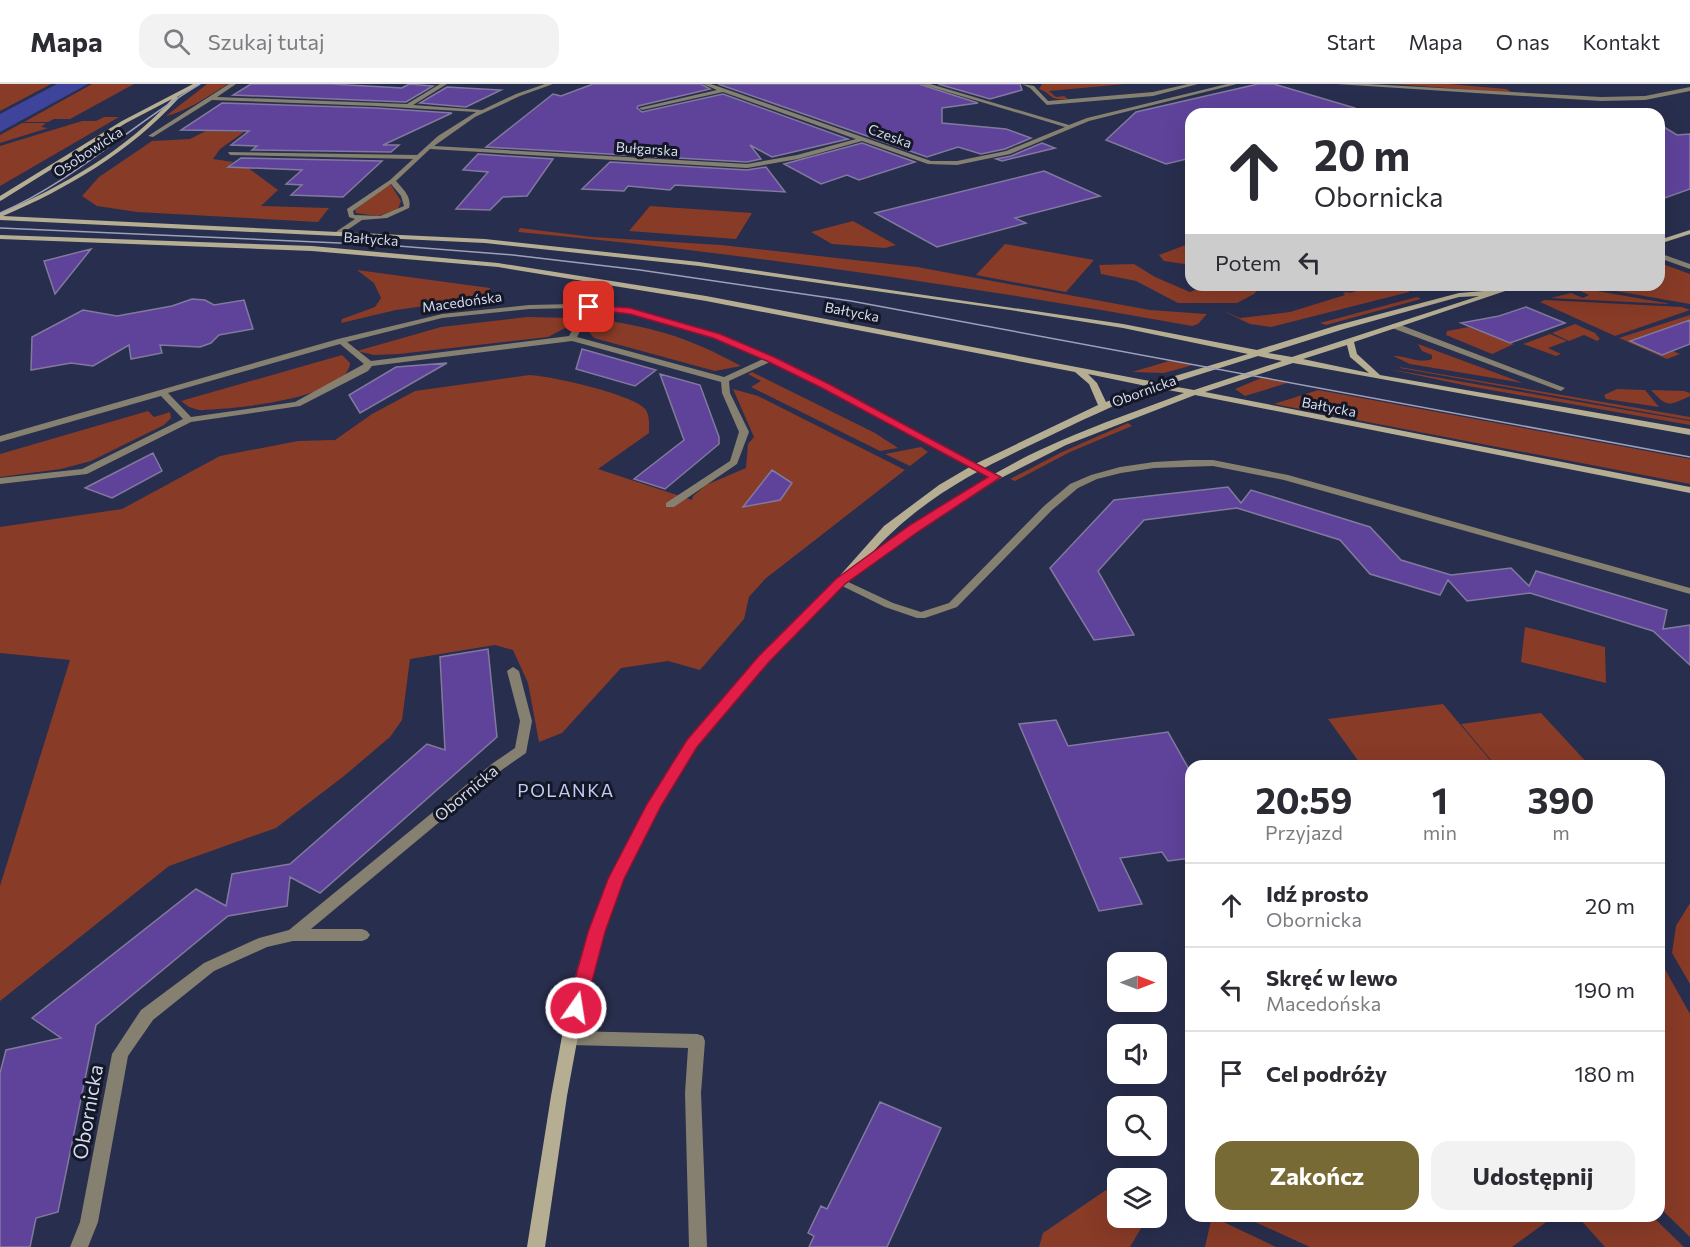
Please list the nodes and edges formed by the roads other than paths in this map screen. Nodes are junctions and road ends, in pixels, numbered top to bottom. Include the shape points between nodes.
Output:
1 (197, 84) edge
2 (232, 84) edge
3 (444, 84) edge
4 (550, 84) edge
5 (706, 84) edge
6 (924, 84) edge
7 (1025, 84) edge
8 (1194, 84) edge
9 (1234, 84) edge
10 (1339, 84) edge
11 (724, 90) junction
12 (1690, 90) edge
13 (179, 95) junction
14 (209, 99) junction
15 (409, 106) junction
16 (642, 108) dead end
17 (480, 111) junction
18 (1067, 126) junction
19 (151, 136) dead end
20 (862, 139) junction
21 (427, 147) junction
22 (230, 153) dead end
23 (417, 157) junction
24 (392, 181) junction
25 (0, 199) edge
26 (21, 207) junction
27 (0, 217) edge
28 (26, 218) junction
29 (359, 219) junction
30 (1690, 232) edge
31 (340, 233) junction
32 (0, 237) edge
33 (1665, 240) edge
34 (1665, 257) edge
35 (1690, 267) edge
36 (1497, 291) edge
37 (1494, 292) junction
38 (589, 307) junction
39 (1395, 326) junction
40 (572, 338) junction
41 (341, 341) junction
42 (1350, 341) junction
43 (1257, 352) junction
44 (770, 359) junction
45 (1293, 360) junction
46 (369, 364) junction
47 (1075, 369) junction
48 (1383, 377) junction
49 (725, 380) junction
50 (1156, 385) junction
51 (1561, 388) dead end
52 (162, 392) junction
53 (1193, 393) junction
54 (1103, 406) junction
55 (189, 420) junction
56 (1690, 432) edge
57 (0, 440) edge
58 (975, 467) junction
59 (996, 477) junction
60 (0, 482) edge
61 (1690, 490) edge
62 (669, 505) dead end
63 (840, 582) junction
64 (1690, 591) edge
65 (513, 671) dead end
66 (293, 935) junction
67 (362, 935) dead end
68 (570, 1038) junction
69 (79, 1247) edge
70 (536, 1247) edge
71 (698, 1247) edge

1 - 13 main road, Osobowicka
2 - 14 street
3 - 15 street
4 - 17 street
5 - 11 street, Czeska
6 - 18 street
7 - 8 street via 1047,103 1154,94
9 - 18 street
10 - 12 street via 1610,99
11 - 16 street
11 - 20 street, Czeska
13 - 25 main road, Osobowicka via 124,122
13 - 26 main road, Osobowicka via 165,113 114,151
14 - 15 street
14 - 19 street
15 - 17 street
17 - 21 street
18 - 20 street, Czeska via 1008,153 942,164
20 - 21 street, Bułgarska via 798,158 747,166
21 - 23 street
22 - 23 street
23 - 24 street
24 - 29 street via 349,210 351,216
24 - 29 street via 404,195 407,207 382,218
26 - 27 main road, Osobowicka
26 - 28 main road via 20,215
27 - 28 main road, Bałtycka
28 - 31 main road, Bałtycka
29 - 31 street
30 - 33 main road
31 - 43 main road, Bałtycka via 485,241 699,264 1010,308
32 - 47 main road, Bałtycka via 340,250 499,266 665,291
34 - 35 street
36 - 37 main road, Obornicka
37 - 39 main road, Obornicka
37 - 43 main road, Obornicka via 1459,296
38 - 40 street
38 - 41 street, Macedońska via 529,307 442,316
38 - 44 street, Macedońska via 630,311 690,327
39 - 42 main road, Obornicka
39 - 51 street
40 - 46 street
40 - 49 street
41 - 46 street
41 - 52 street, Macedońska
42 - 45 main road, Obornicka
42 - 48 main road via 1358,361
43 - 45 main road, Bałtycka
43 - 50 main road, Obornicka
44 - 49 street
44 - 58 street, Macedońska
45 - 48 main road, Bałtycka
45 - 53 main road, Obornicka
46 - 55 street via 297,404
47 - 50 main road, Bałtycka
47 - 54 main road via 1093,383
48 - 56 main road, Bałtycka
49 - 62 street via 726,393 744,432 734,462
50 - 53 main road, Bałtycka
50 - 54 main road, Obornicka
52 - 55 street
52 - 57 street, Macedońska
53 - 59 main road, Obornicka via 1063,443
53 - 61 main road, Bałtycka
54 - 58 main road, Obornicka
55 - 60 street via 84,472
58 - 59 street, Macedońska
58 - 63 main road, Obornicka via 888,528
59 - 63 main road, Obornicka
63 - 64 street via 921,616 952,605 1074,486 1094,477 1154,465 1213,463 1285,477
63 - 68 main road, Obornicka via 763,660 692,744 654,804 619,872 596,932
65 - 66 street, Obornicka via 526,721 522,750
66 - 67 street, Obornicka
66 - 69 street, Obornicka via 264,942 209,967 147,1015 132,1036 120,1054 89,1222
68 - 70 main road, Obornicka
68 - 71 street via 697,1041 693,1093

